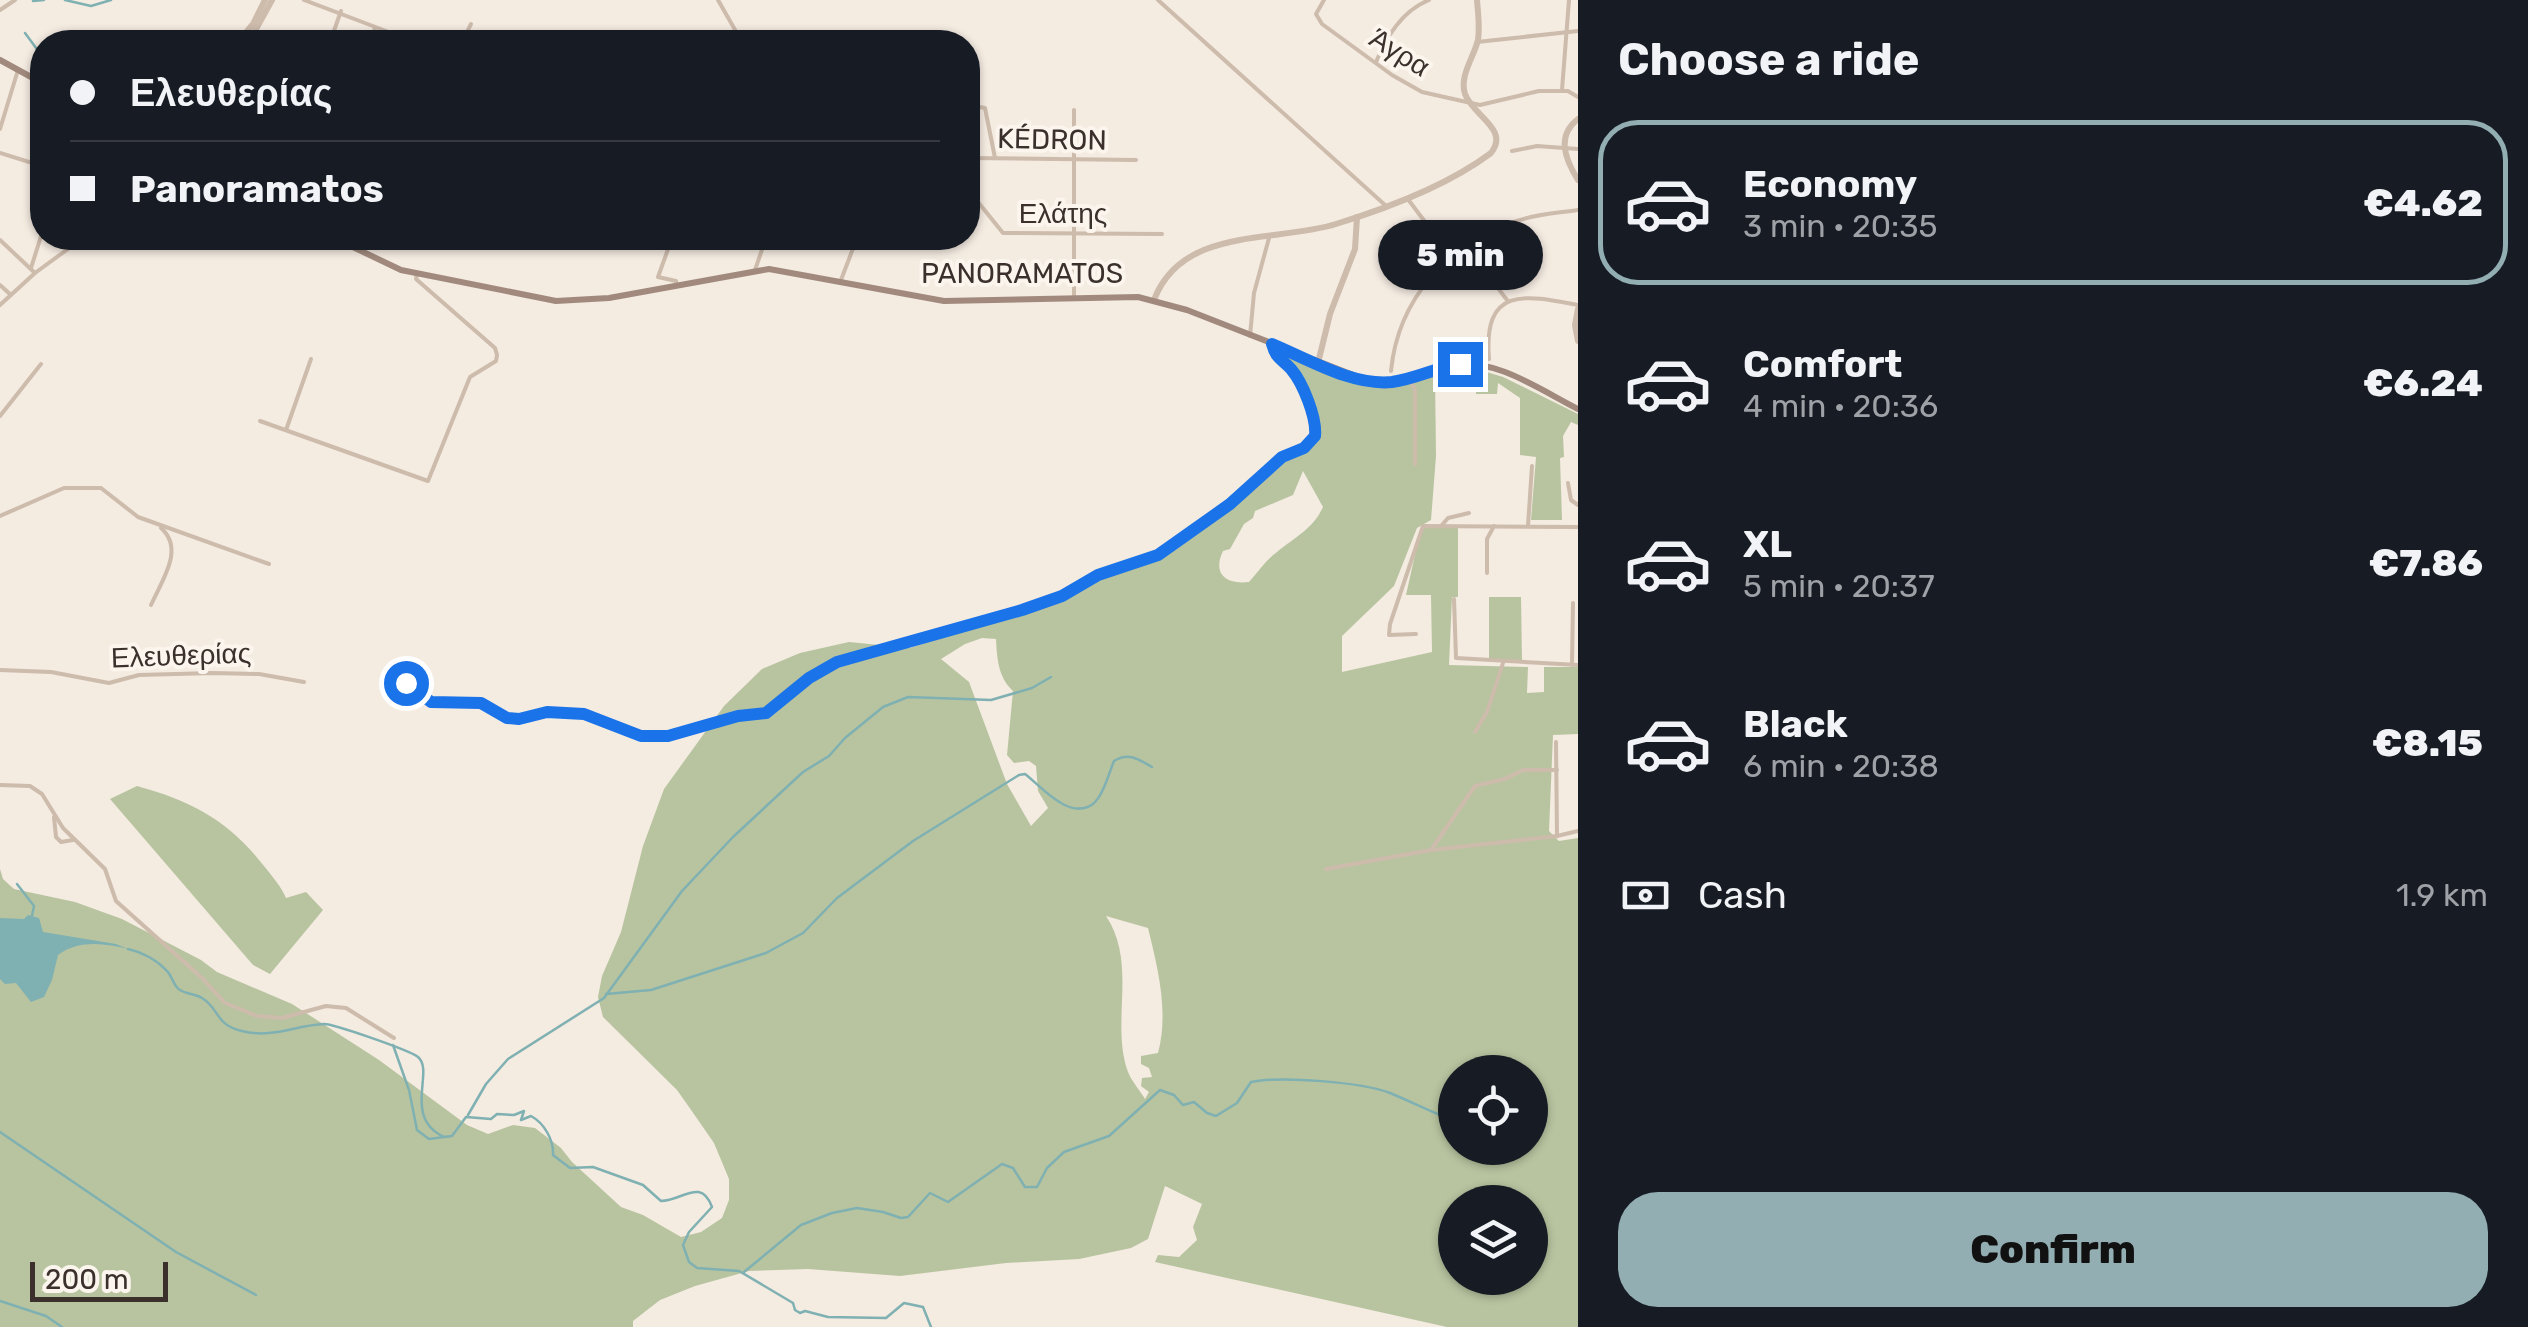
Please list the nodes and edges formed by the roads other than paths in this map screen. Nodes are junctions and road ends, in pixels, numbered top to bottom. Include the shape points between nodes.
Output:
1 (15, 0) edge
2 (268, 0) edge
3 (304, 0) edge
4 (718, 0) edge
5 (1158, 0) edge
6 (1324, 0) edge
7 (1429, 0) edge
8 (1478, 0) edge
9 (1570, 0) edge
10 (0, 10) edge
11 (340, 13) junction
12 (472, 24) dead end
13 (375, 28) joint
14 (247, 30) edge
15 (254, 30) edge
16 (334, 30) edge
17 (380, 30) edge
18 (469, 30) edge
19 (735, 30) edge
20 (1578, 31) edge
21 (1567, 33) junction
22 (1478, 42) junction
23 (0, 60) edge
24 (1376, 62) junction
25 (18, 70) junction
26 (30, 76) edge
27 (1562, 90) junction
28 (1578, 97) edge
29 (1471, 104) junction
30 (980, 106) edge
31 (1074, 110) dead end
32 (1578, 119) edge
33 (1, 120) edge
34 (0, 129) edge
35 (1563, 148) junction
36 (1578, 149) edge
37 (1512, 151) dead end
38 (0, 153) edge
39 (980, 158) edge
40 (994, 158) junction
41 (1074, 160) junction
42 (1136, 160) dead end
43 (30, 162) edge
44 (1578, 180) edge
45 (1407, 198) junction
46 (980, 205) edge
47 (1386, 206) junction
48 (1578, 210) edge
49 (1358, 217) junction
50 (1074, 233) junction
51 (1162, 234) dead end
52 (1269, 235) junction
53 (0, 240) edge
54 (38, 250) edge
55 (65, 250) edge
56 (358, 250) edge
57 (668, 250) edge
58 (762, 250) edge
59 (853, 250) edge
60 (1459, 250) junction
61 (755, 270) junction
62 (33, 271) junction
63 (416, 274) junction
64 (841, 282) junction
65 (0, 285) edge
66 (677, 285) junction
67 (11, 295) junction
68 (1074, 297) junction
69 (1154, 300) junction
70 (1507, 300) junction
71 (0, 305) edge
72 (1578, 307) edge
73 (1250, 336) junction
74 (1578, 341) edge
75 (1272, 344) junction
76 (311, 358) dead end
77 (1489, 360) dead end
78 (1318, 363) junction
79 (41, 364) dead end
80 (1391, 371) dead end
81 (1410, 378) junction
82 (1578, 408) edge
83 (0, 416) edge
84 (260, 421) dead end
85 (286, 430) junction
86 (1415, 464) dead end
87 (1532, 466) dead end
88 (1568, 482) dead end
89 (1578, 495) edge
90 (1571, 496) junction
91 (1578, 505) edge
92 (1469, 513) dead end
93 (0, 516) edge
94 (158, 525) junction
95 (1442, 525) junction
96 (1494, 526) junction
97 (1528, 526) junction
98 (1578, 527) edge
99 (268, 564) dead end
100 (1486, 574) dead end
101 (1454, 600) dead end
102 (1572, 603) dead end
103 (151, 605) dead end
104 (1416, 634) dead end
105 (1503, 662) junction
106 (1575, 665) edge
107 (0, 670) edge
108 (304, 682) dead end
109 (406, 683) dead end
110 (1476, 732) dead end
111 (1556, 742) dead end
112 (1557, 770) junction
113 (0, 785) edge
114 (54, 816) junction
115 (1578, 832) edge
116 (1557, 836) junction
117 (74, 840) junction
118 (1431, 850) junction
119 (1326, 870) dead end
120 (394, 1038) dead end

1 - 10 street
2 - 14 street
2 - 15 street
3 - 11 street
4 - 19 street
5 - 47 street
6 - 24 street, Άγρα via 1317,16
7 - 24 street via 1408,12
8 - 22 street
9 - 21 street
11 - 13 street
11 - 16 street
12 - 18 street
13 - 17 street
20 - 21 street
21 - 22 street
21 - 27 street
22 - 29 street via 1464,81
23 - 25 main road
24 - 29 street, Άγρα via 1422,92
25 - 26 main road
25 - 33 street
27 - 28 street
27 - 29 street
29 - 45 street via 1496,134 1495,148
30 - 40 street
31 - 41 street
32 - 35 street
33 - 34 street
35 - 36 street
35 - 37 street
35 - 44 street
38 - 43 street
39 - 40 street, KÉDRON
40 - 41 street, KÉDRON
41 - 42 street, KÉDRON
41 - 50 street
45 - 47 street
45 - 60 street
46 - 50 street, Ελάτης via 1001,232
47 - 49 street
48 - 60 street via 1516,221
49 - 52 street
49 - 78 street via 1356,249
50 - 51 street, Ελάτης
50 - 68 street
52 - 69 street via 1188,258 1167,275
52 - 73 street
53 - 62 street
54 - 62 street
55 - 62 street
56 - 63 main road, PANORAMATOS
57 - 66 street via 658,277
58 - 61 street
59 - 64 street
60 - 70 street
60 - 80 street via 1410,302
61 - 64 main road, PANORAMATOS
61 - 66 main road, PANORAMATOS
62 - 67 street
63 - 66 main road, PANORAMATOS via 556,302
63 - 85 street via 498,355 470,377 428,481
64 - 68 main road, PANORAMATOS via 944,301
65 - 67 street
67 - 71 street
68 - 69 main road, PANORAMATOS
69 - 73 main road, PANORAMATOS
70 - 72 street via 1526,296
70 - 77 street via 1488,329
72 - 74 street
73 - 75 main road, PANORAMATOS
75 - 78 main road, PANORAMATOS
75 - 109 street via 1312,409 1315,436 1230,504 1158,555 1098,575 1062,596 837,662 766,713 675,735 641,736 584,714 519,719 481,703 434,703
76 - 85 street
78 - 81 main road, PANORAMATOS via 1372,381
79 - 83 street
81 - 82 main road, PANORAMATOS via 1481,365
81 - 86 street
84 - 85 street
87 - 97 street
88 - 90 street
89 - 90 street
90 - 91 street
92 - 95 street
93 - 94 street via 64,488 101,488
94 - 99 street
94 - 103 street via 174,551
95 - 96 street
95 - 104 street via 1420,529 1391,619 1389,635
96 - 97 street
96 - 100 street
97 - 98 street
101 - 105 street via 1454,656
102 - 106 street
105 - 106 street
105 - 110 street
107 - 108 street, Ελευθερίας via 109,683 214,672
111 - 112 street
112 - 116 street
112 - 118 street via 1523,770 1475,786
113 - 114 street via 36,788
114 - 117 street
114 - 117 street via 56,838
115 - 116 street
116 - 118 street
117 - 120 street via 105,870 116,901 225,1004 282,1018 346,1008
118 - 119 street

